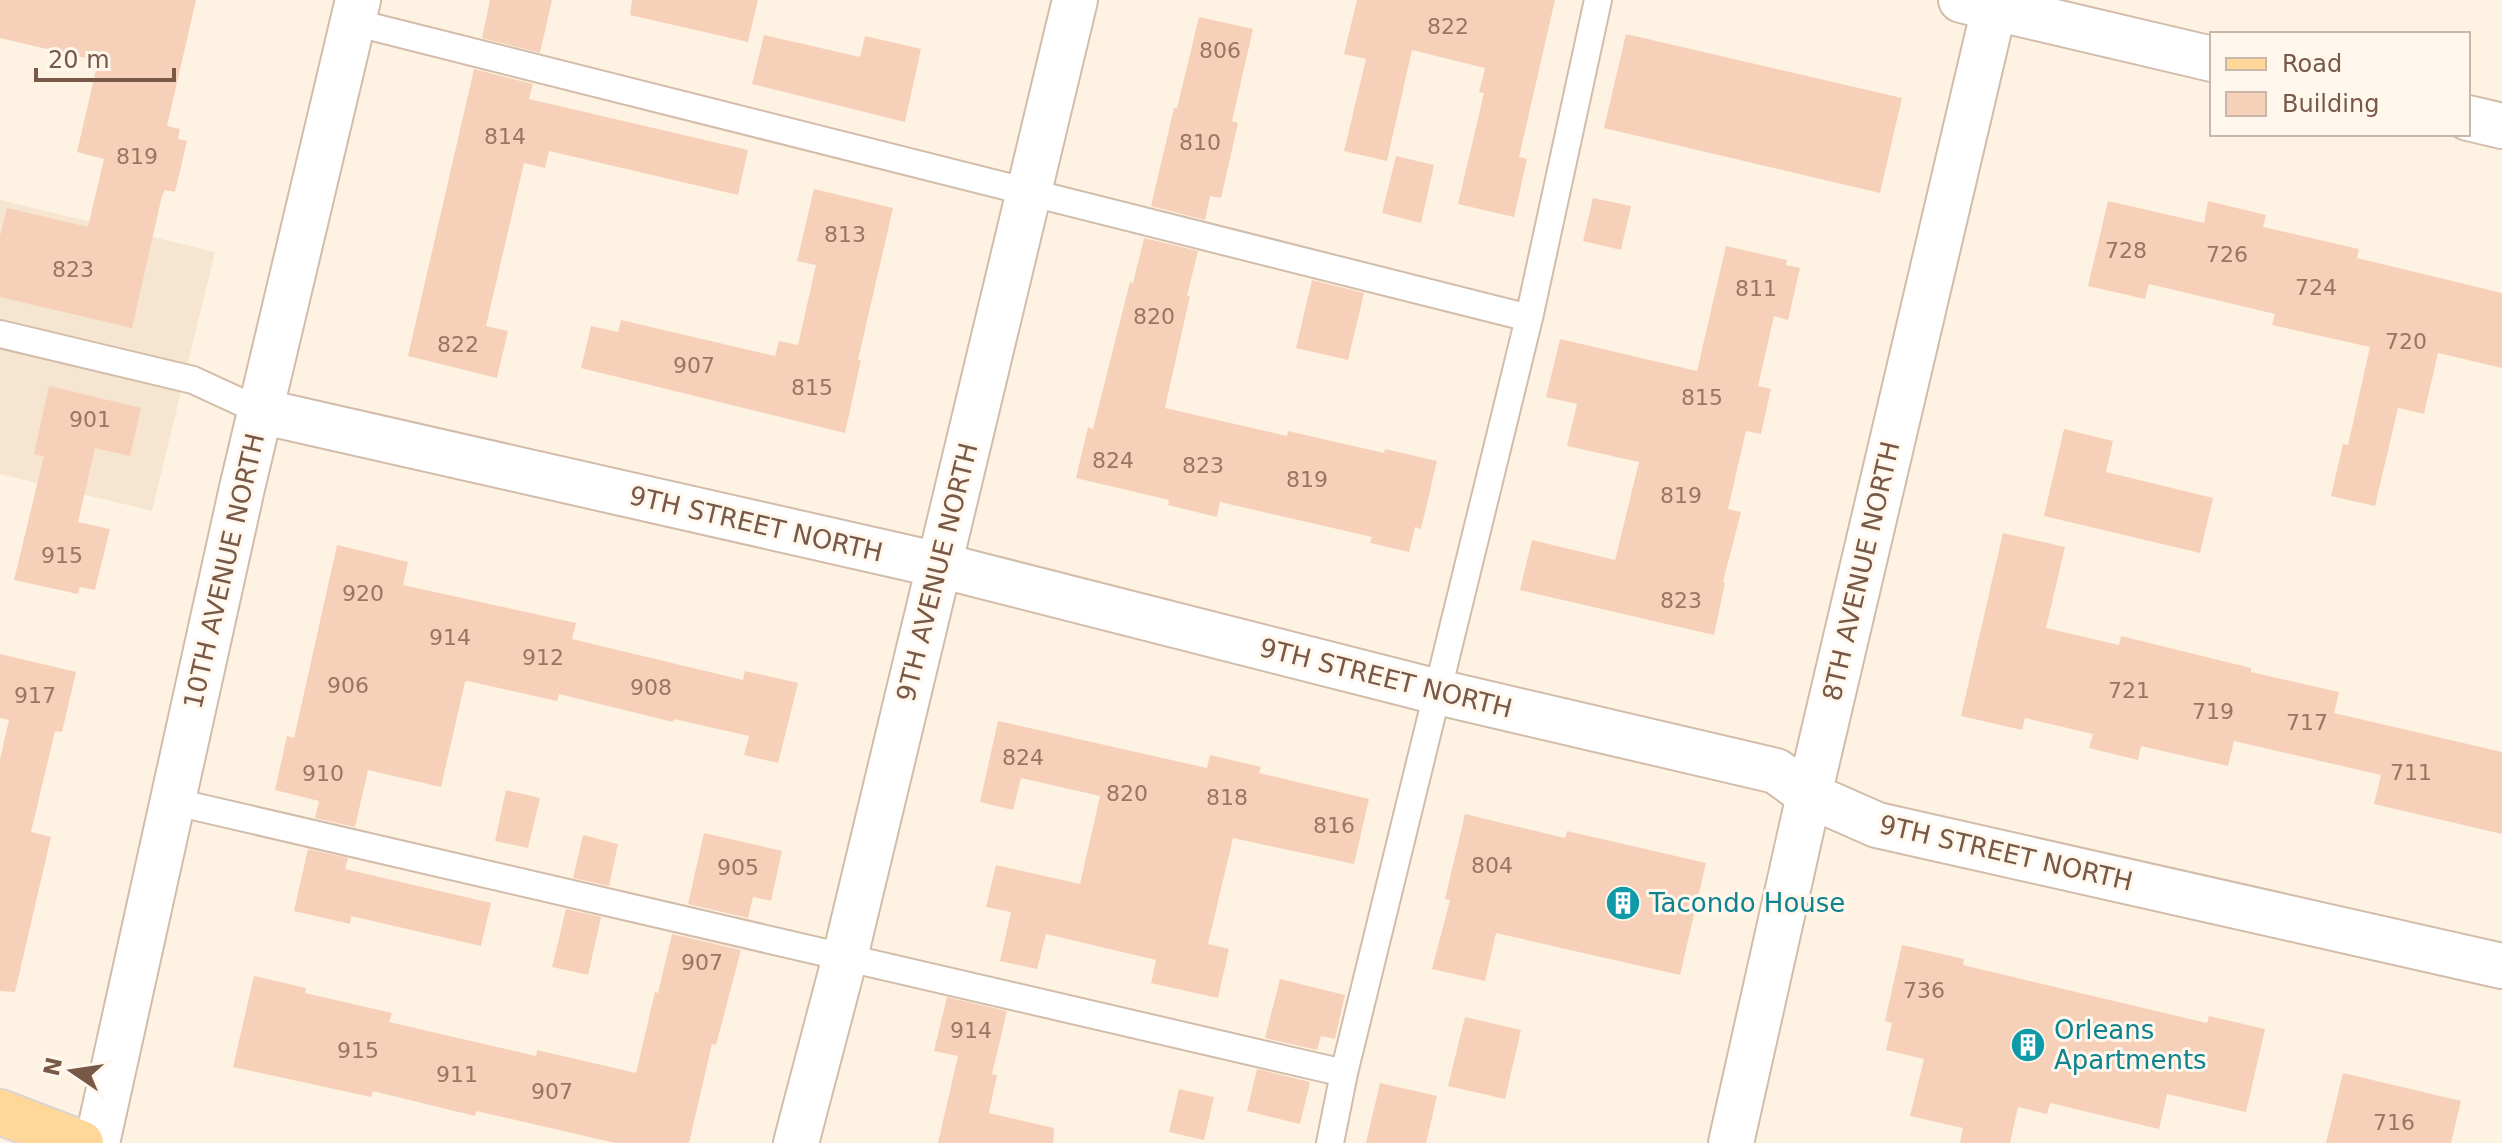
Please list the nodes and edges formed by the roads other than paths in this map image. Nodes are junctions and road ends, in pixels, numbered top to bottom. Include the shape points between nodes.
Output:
1 (1075, 0) edge
2 (1598, 0) edge
3 (1984, 3) edge
4 (356, 11) edge
5 (2210, 59) edge
6 (2470, 118) edge
7 (2502, 126) edge
8 (1029, 192) junction
9 (1529, 318) junction
10 (0, 334) edge
11 (260, 411) junction
12 (939, 565) junction
13 (1438, 692) junction
14 (1809, 795) junction
15 (171, 801) junction
16 (845, 957) junction
17 (2502, 966) edge
18 (1344, 1073) junction
19 (0, 1112) edge
20 (81, 1143) edge
21 (97, 1143) edge
22 (796, 1143) edge
23 (1330, 1143) edge
24 (1731, 1143) edge

1 - 8 street, 9TH AVENUE NORTH
2 - 9 lane
3 - 5 street
3 - 14 street, 8TH AVENUE NORTH
4 - 8 lane
4 - 11 street, 10TH AVENUE NORTH
6 - 7 street
8 - 9 lane
8 - 12 street, 9TH AVENUE NORTH
9 - 13 lane
10 - 11 lane via 193,380
11 - 12 street, 9TH STREET NORTH
11 - 15 street, 10TH AVENUE NORTH
12 - 13 street, 9TH STREET NORTH
12 - 16 street, 9TH AVENUE NORTH
13 - 14 street, 9TH STREET NORTH via 1776,771
13 - 18 lane
14 - 17 street, 9TH STREET NORTH via 1877,825
14 - 24 street, 8TH AVENUE NORTH
15 - 16 lane
15 - 21 street, 10TH AVENUE NORTH
16 - 18 lane
16 - 22 street, 9TH AVENUE NORTH
18 - 23 lane
19 - 20 main road

